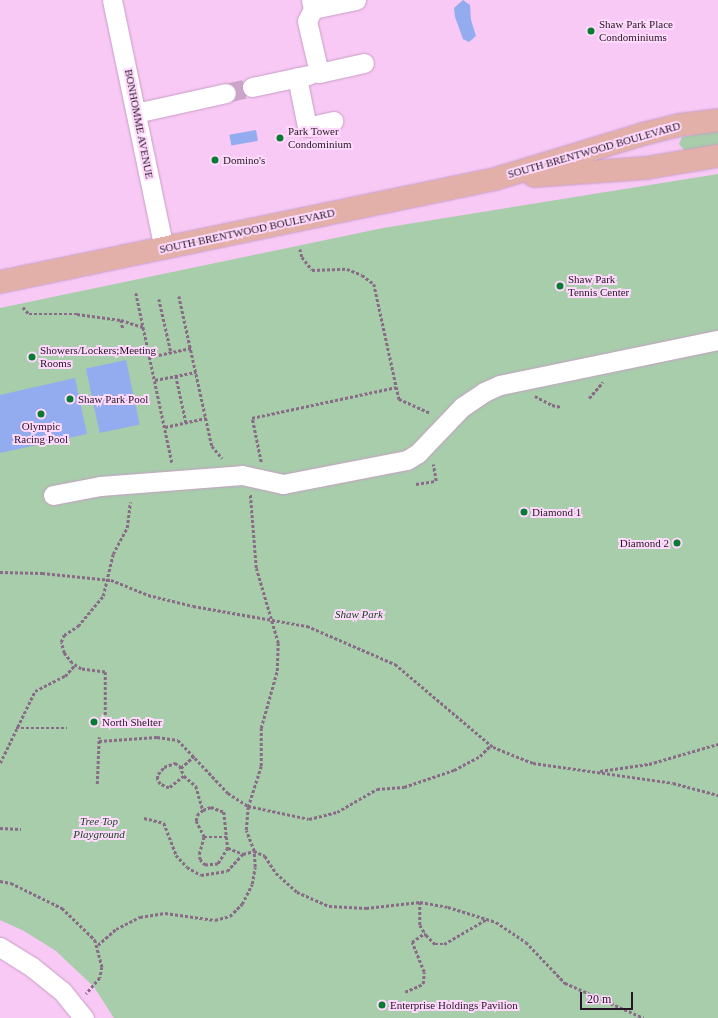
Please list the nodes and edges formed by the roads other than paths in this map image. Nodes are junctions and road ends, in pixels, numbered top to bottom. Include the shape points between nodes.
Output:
1 (112, 0) edge
2 (356, 0) edge
3 (312, 5) edge
4 (364, 63) dead end
5 (319, 72) junction
6 (297, 78) junction
7 (252, 87) tunnel mouth
8 (226, 93) tunnel mouth
9 (136, 113) junction
10 (718, 120) edge
11 (333, 121) dead end
12 (718, 156) edge
13 (495, 179) junction
14 (164, 248) junction
15 (0, 282) edge
16 (718, 340) edge
17 (53, 495) dead end
18 (0, 947) edge
19 (79, 1010) edge

1 - 9 street, BONHOMME AVENUE
2 - 3 street
3 - 5 street via 307,21
4 - 5 street
5 - 6 street
6 - 7 street
6 - 11 street via 307,127
8 - 9 street
9 - 14 street, BONHOMME AVENUE
10 - 13 main road, SOUTH BRENTWOOD BOULEVARD via 680,125 643,134
12 - 13 main road, SOUTH BRENTWOOD BOULEVARD via 646,168
13 - 14 main road, SOUTH BRENTWOOD BOULEVARD
14 - 15 main road, SOUTH BRENTWOOD BOULEVARD
16 - 17 street via 500,385 484,392 446,421 422,449 407,460 283,484 242,475 100,486
18 - 19 street via 32,967

